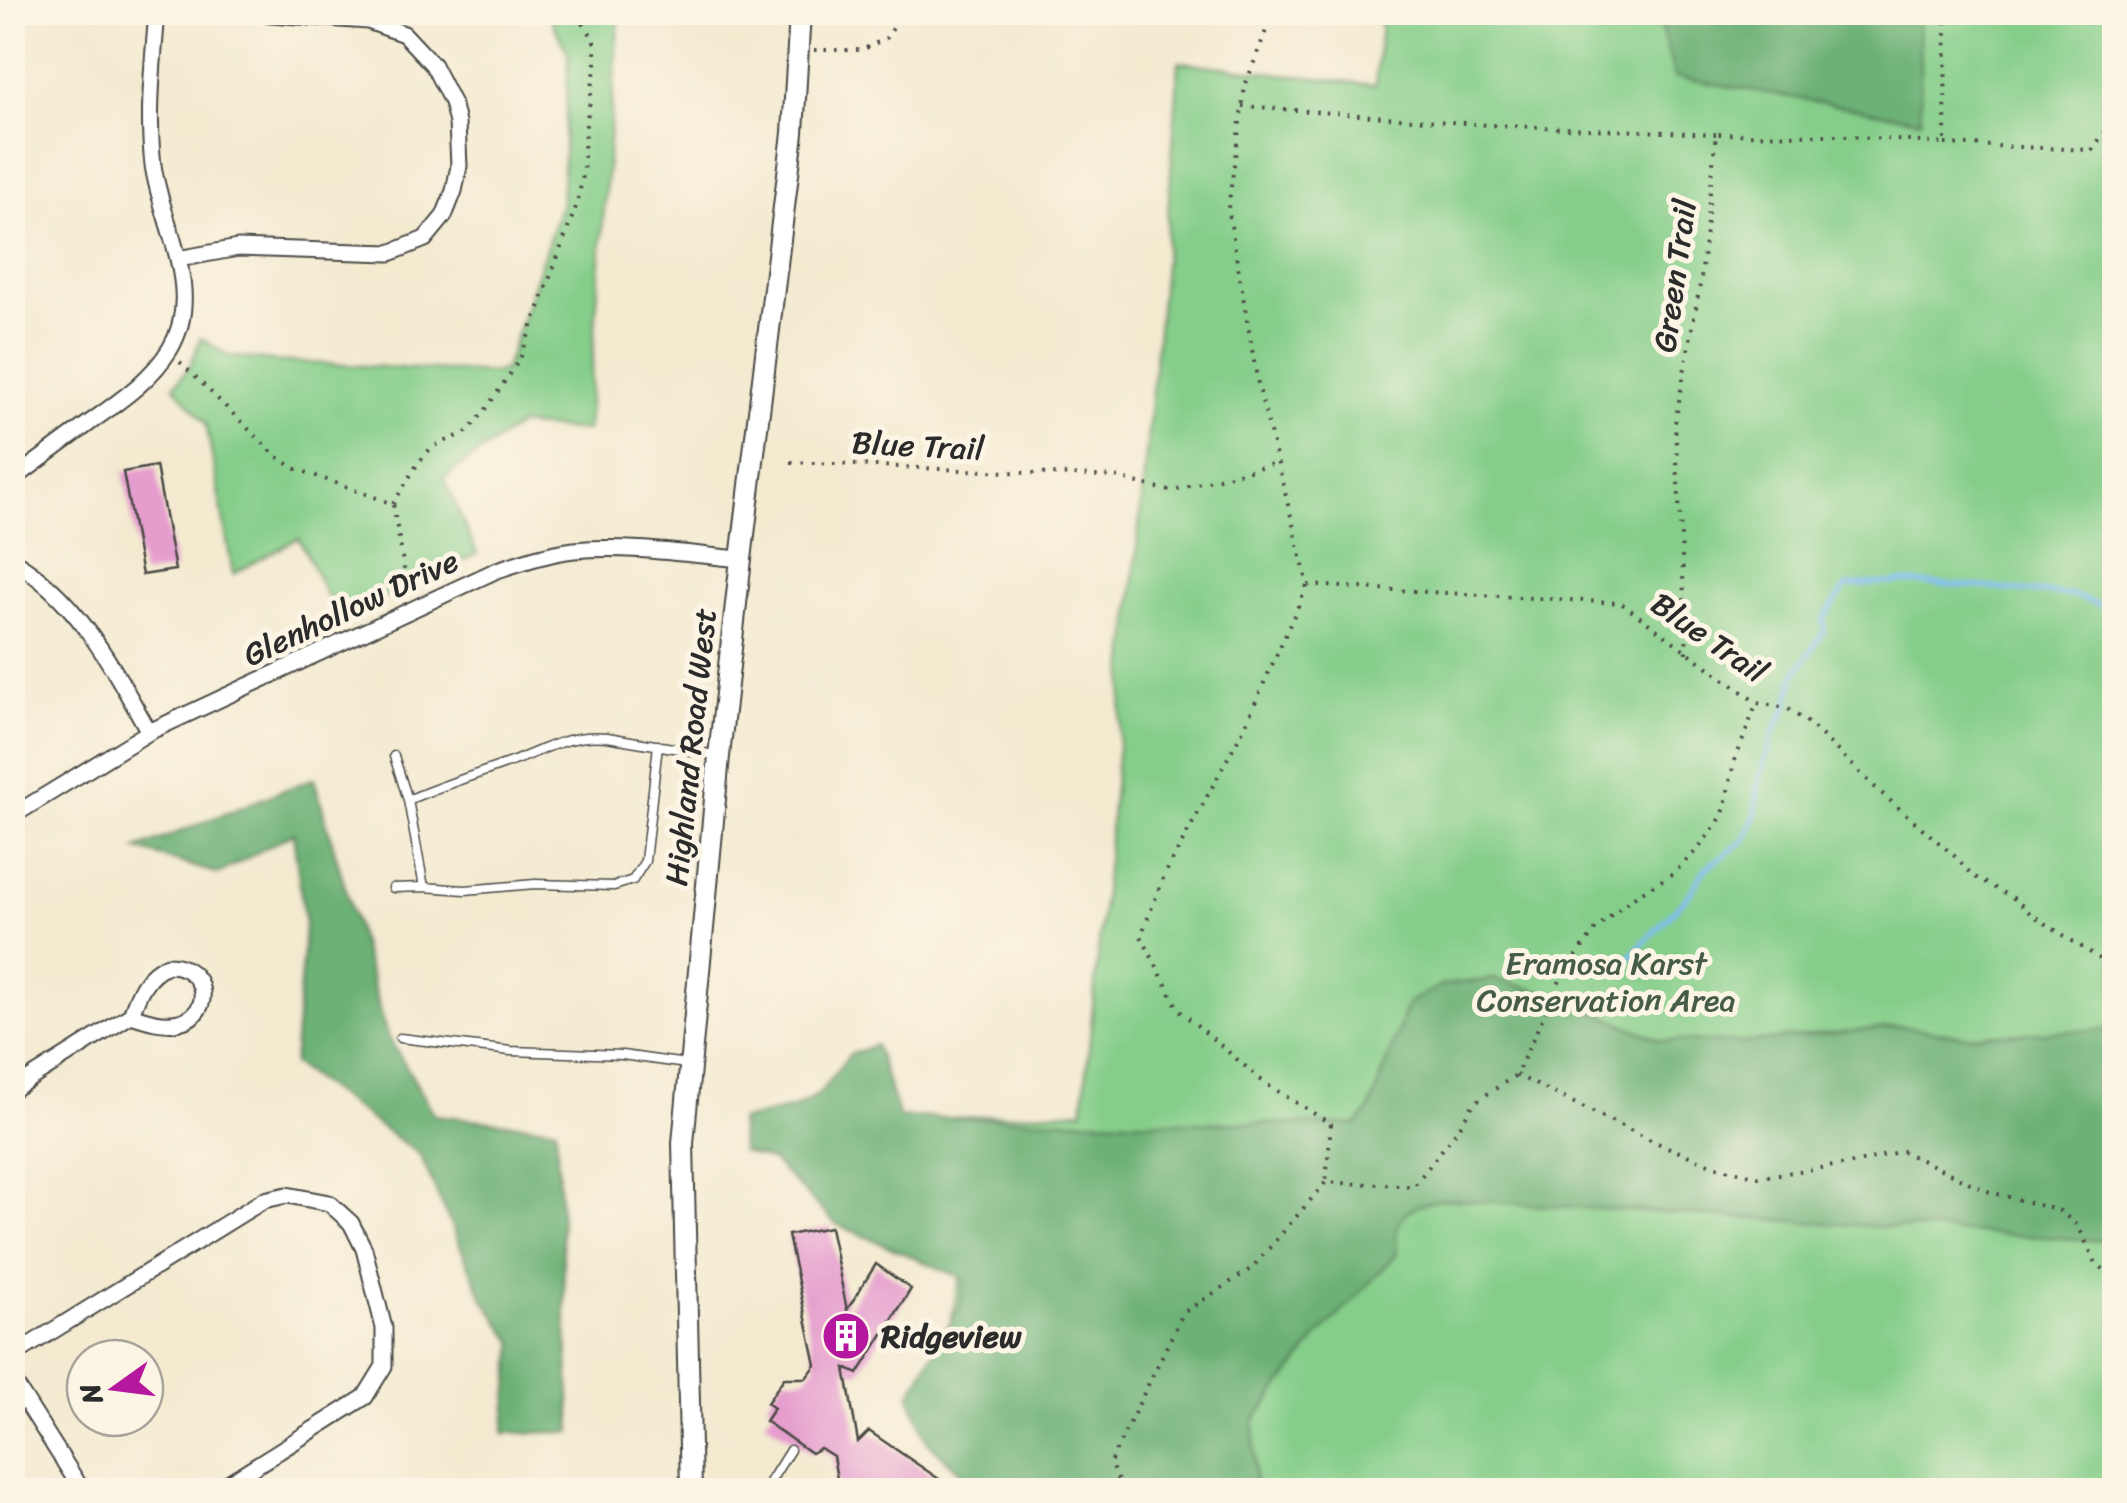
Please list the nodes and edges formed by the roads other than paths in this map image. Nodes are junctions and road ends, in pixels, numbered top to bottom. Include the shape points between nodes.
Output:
1 (157, 12) edge
2 (243, 12) edge
3 (800, 12) edge
4 (178, 259) junction
5 (12, 480) edge
6 (741, 559) junction
7 (12, 560) edge
8 (150, 732) junction
9 (658, 745) junction
10 (394, 756) dead end
11 (720, 756) junction
12 (408, 800) junction
13 (12, 816) edge
14 (424, 887) junction
15 (394, 888) dead end
16 (131, 1015) junction
17 (400, 1038) dead end
18 (690, 1065) junction
19 (12, 1090) edge
20 (12, 1356) edge
21 (12, 1379) edge
22 (790, 1450) dead end
23 (82, 1490) edge
24 (217, 1490) edge
25 (690, 1490) edge
26 (765, 1490) edge

1 - 4 street via 150,107 154,166
2 - 4 street via 368,20 404,34 433,66 452,102 459,166 454,192 424,239 390,253 238,248
3 - 6 street, Highland Road West via 793,133
4 - 5 street via 185,301 169,351 126,397
6 - 8 street, Glenhollow Drive via 574,550 497,570
6 - 11 street, Highland Road West
7 - 8 street via 69,606
8 - 13 street, Glenhollow Drive
9 - 11 lane
9 - 12 lane via 570,738
9 - 14 lane via 645,862 633,880 614,886
10 - 12 lane
11 - 18 street, Highland Road West
12 - 14 lane
14 - 15 lane
16 - 16 street via 183,1021 198,1009 200,982 186,968 159,968 138,993
16 - 19 street
17 - 18 lane
18 - 25 street, Highland Road West via 683,1143
20 - 24 street via 264,1200 287,1195 328,1203 364,1249 384,1328 384,1366 365,1397
21 - 23 street
22 - 26 lane

